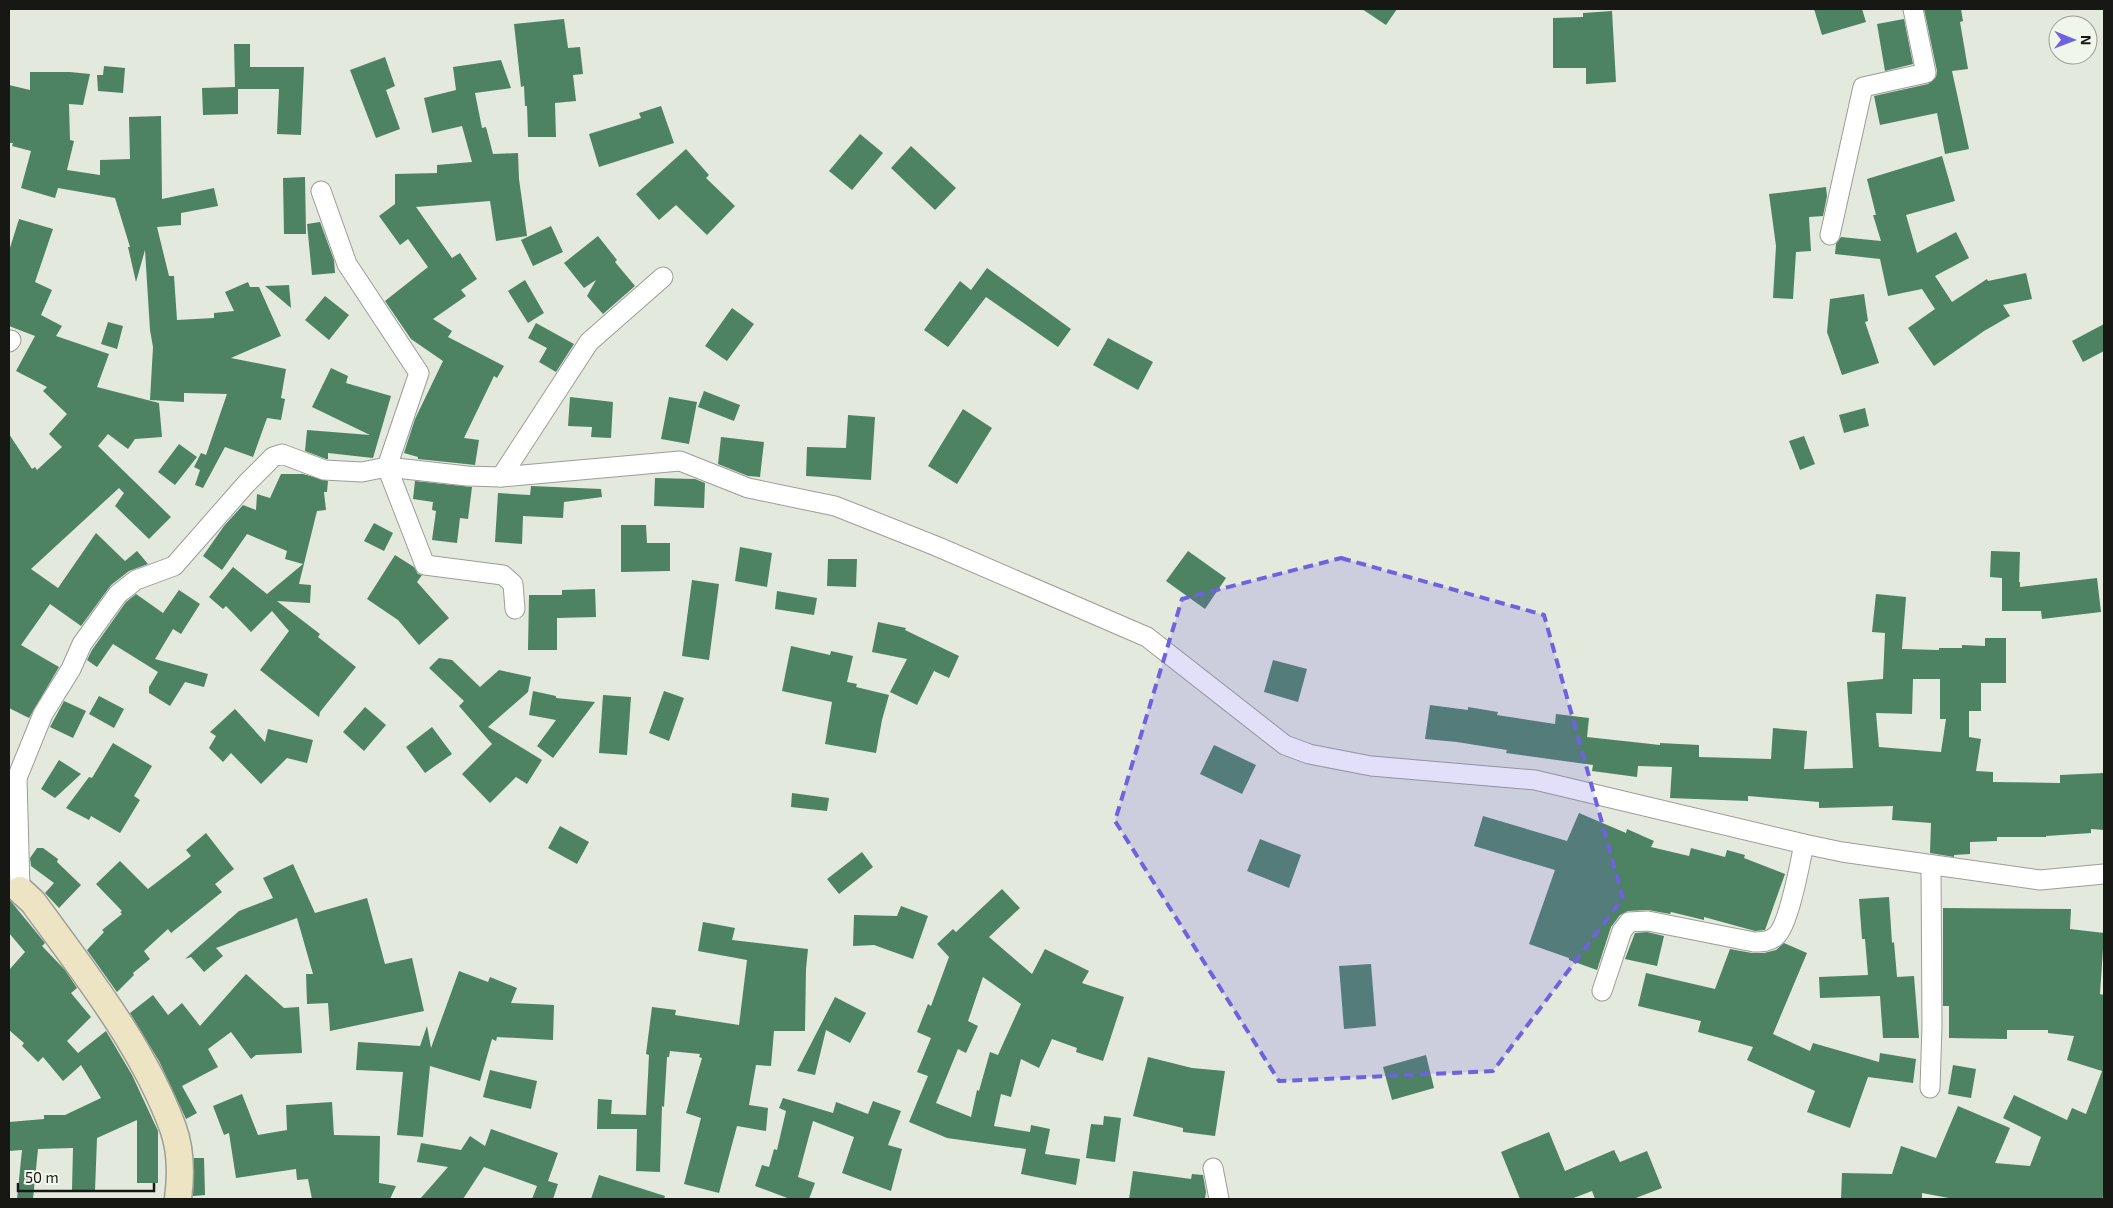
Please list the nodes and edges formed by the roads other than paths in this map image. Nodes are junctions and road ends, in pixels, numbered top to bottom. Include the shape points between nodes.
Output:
1 (1913, 9) edge
2 (321, 191) dead end
3 (1830, 235) dead end
4 (663, 277) dead end
5 (387, 467) junction
6 (500, 477) junction
7 (515, 609) dead end
8 (1804, 844) junction
9 (1931, 866) junction
10 (2104, 874) edge
11 (15, 885) edge
12 (1602, 991) dead end
13 (1930, 1088) dead end
14 (1213, 1168) dead end
15 (178, 1199) edge
16 (1219, 1199) edge

1 - 3 street via 1926,73 1863,88
2 - 5 street via 347,264 419,373
4 - 6 street via 590,342
5 - 6 street
5 - 7 street via 425,565 503,575 512,584
5 - 11 street via 362,472 324,470 277,455 246,484 174,566 136,580 118,594 82,644 71,669 43,714 17,778
6 - 8 street via 680,461 748,488 836,506 1148,638 1285,745 1309,754 1371,766 1535,780
8 - 9 street
8 - 12 street via 1787,916 1777,936 1766,942 1754,942 1648,921 1629,922 1622,931
9 - 10 street via 2040,880
9 - 13 street
11 - 15 street via 33,902 99,993 146,1070 173,1129 179,1156
14 - 16 street

